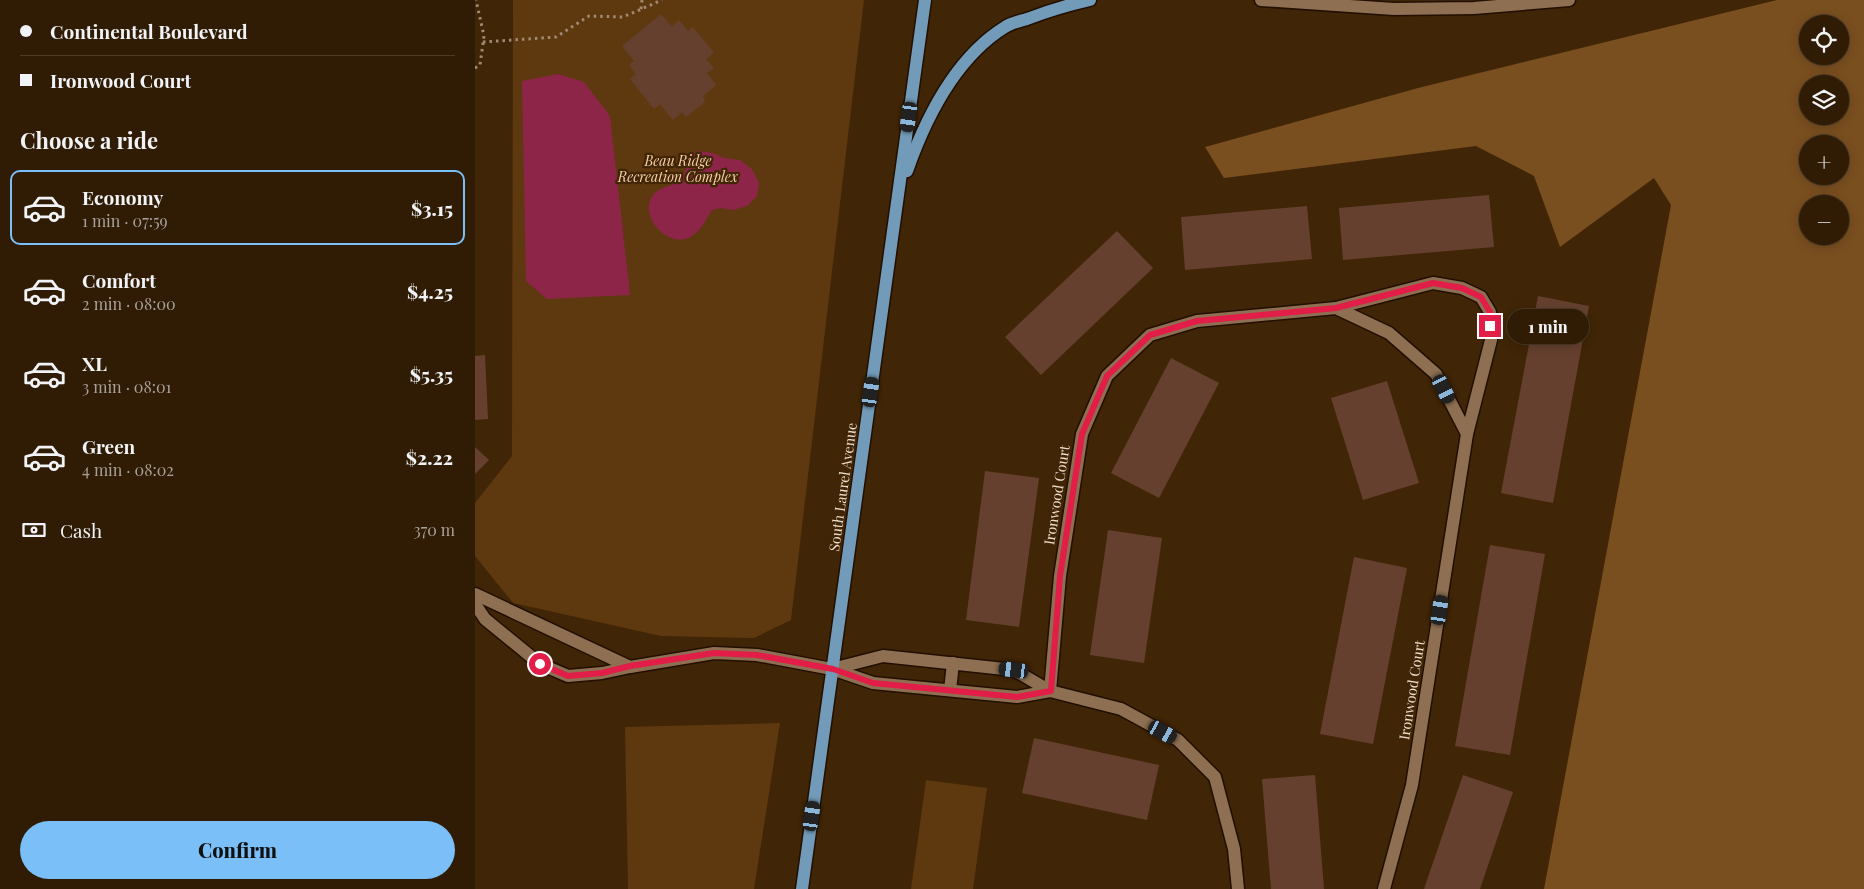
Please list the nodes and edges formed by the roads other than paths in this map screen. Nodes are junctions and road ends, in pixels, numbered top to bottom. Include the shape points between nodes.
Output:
1 (925, 0) edge
2 (1089, 0) edge
3 (1261, 0) edge
4 (1569, 0) edge
5 (899, 194) junction
6 (1336, 308) junction
7 (1467, 434) junction
8 (475, 594) edge
9 (475, 604) edge
10 (953, 664) junction
11 (630, 666) junction
12 (833, 669) junction
13 (950, 690) junction
14 (1051, 691) junction
15 (802, 889) edge
16 (1238, 889) edge
17 (1384, 889) edge

1 - 5 main road, South Laurel Avenue
2 - 5 main road via 1060,6 1006,26 974,52 931,115
3 - 4 street via 1404,9 1474,8
5 - 12 main road, South Laurel Avenue
6 - 7 street via 1389,333 1436,374
6 - 7 street, Ironwood Court via 1433,283 1462,288 1481,297 1490,312 1491,340
6 - 14 street, Ironwood Court via 1197,321 1150,335 1107,376 1082,434 1060,576
7 - 17 street, Ironwood Court via 1412,785
8 - 11 street
9 - 11 street via 485,619 540,664 568,676
10 - 12 street via 883,656
10 - 13 street
10 - 14 street via 1014,670
11 - 12 street via 714,653 757,655
12 - 13 street via 873,683
12 - 15 main road, South Laurel Avenue
13 - 14 street via 1017,697
14 - 16 street via 1121,709 1178,740 1215,777 1235,849

